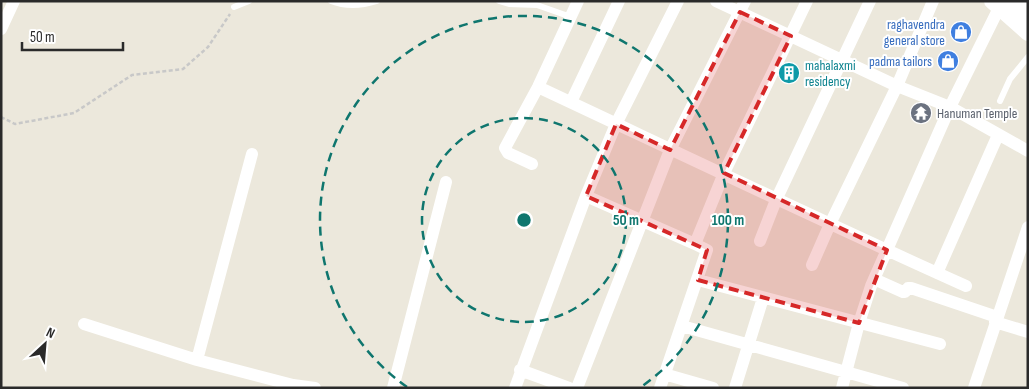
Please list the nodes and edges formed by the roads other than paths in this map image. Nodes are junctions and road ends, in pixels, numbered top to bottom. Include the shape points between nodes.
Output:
1 (14, 1) edge
2 (249, 1) edge
3 (331, 1) edge
4 (377, 1) edge
5 (499, 1) edge
6 (578, 1) edge
7 (619, 1) edge
8 (678, 1) edge
9 (716, 1) edge
10 (807, 1) edge
11 (870, 1) edge
12 (933, 1) edge
13 (1002, 4) edge
14 (234, 7) road end
15 (743, 7) edge
16 (1028, 15) edge
17 (571, 17) junction
18 (1, 29) edge
19 (1028, 33) edge
20 (791, 36) junction
21 (1028, 57) edge
22 (842, 61) junction
23 (896, 86) junction
24 (538, 87) junction
25 (1000, 100) dead end
26 (571, 102) junction
27 (950, 107) junction
28 (616, 124) junction
29 (998, 135) junction
30 (670, 150) junction
31 (1028, 150) edge
32 (252, 154) dead end
33 (532, 164) dead end
34 (724, 173) junction
35 (446, 182) dead end
36 (586, 196) junction
37 (776, 200) junction
38 (642, 221) junction
39 (830, 224) junction
40 (1028, 227) edge
41 (760, 241) dead end
42 (695, 244) junction
43 (887, 250) junction
44 (812, 265) dead end
45 (937, 273) junction
46 (874, 279) junction
47 (698, 280) junction
48 (966, 286) dead end
49 (763, 298) junction
50 (996, 320) junction
51 (859, 323) junction
52 (84, 324) dead end
53 (682, 326) junction
54 (1028, 332) edge
55 (940, 344) dead end
56 (748, 345) junction
57 (196, 360) junction
58 (520, 370) junction
59 (846, 372) junction
60 (664, 374) junction
61 (315, 388) edge
62 (393, 388) edge
63 (514, 388) edge
64 (569, 388) edge
65 (577, 388) edge
66 (660, 388) edge
67 (713, 388) edge
68 (735, 388) edge
69 (842, 388) edge
70 (903, 388) edge
71 (974, 388) edge

1 - 18 street
2 - 14 lane
3 - 4 lane via 354,6
5 - 17 lane via 537,5
6 - 17 street
7 - 26 street
8 - 28 street
9 - 15 street
10 - 20 street
11 - 22 street
12 - 23 street
13 - 16 street
13 - 19 street
13 - 27 street
15 - 20 street
15 - 30 street
17 - 24 street
20 - 22 street
20 - 34 street
21 - 25 lane via 1010,79
22 - 23 street
22 - 37 street
23 - 27 street
23 - 39 street
24 - 26 street
24 - 33 street via 505,148 508,153
26 - 28 street
27 - 29 street
27 - 43 street
28 - 30 street
28 - 36 street
29 - 31 street
29 - 45 street
30 - 34 street
30 - 38 street
32 - 57 street
34 - 37 street
34 - 42 street
35 - 62 street
36 - 38 street
36 - 58 street
37 - 39 street
37 - 41 street
38 - 42 street
38 - 65 street
39 - 43 street
39 - 44 street
40 - 50 street
42 - 47 street via 707,250
43 - 45 street
43 - 46 street
45 - 48 street
46 - 50 street via 903,292 911,288
46 - 51 street
47 - 49 street
47 - 53 street
49 - 51 street
49 - 56 street
50 - 54 street
50 - 71 street
51 - 55 street
51 - 59 street
52 - 57 street
53 - 56 street
53 - 60 street
56 - 59 street
56 - 68 street
57 - 61 street
58 - 63 street
58 - 64 street
59 - 69 street
59 - 70 street
60 - 66 street
60 - 67 street

